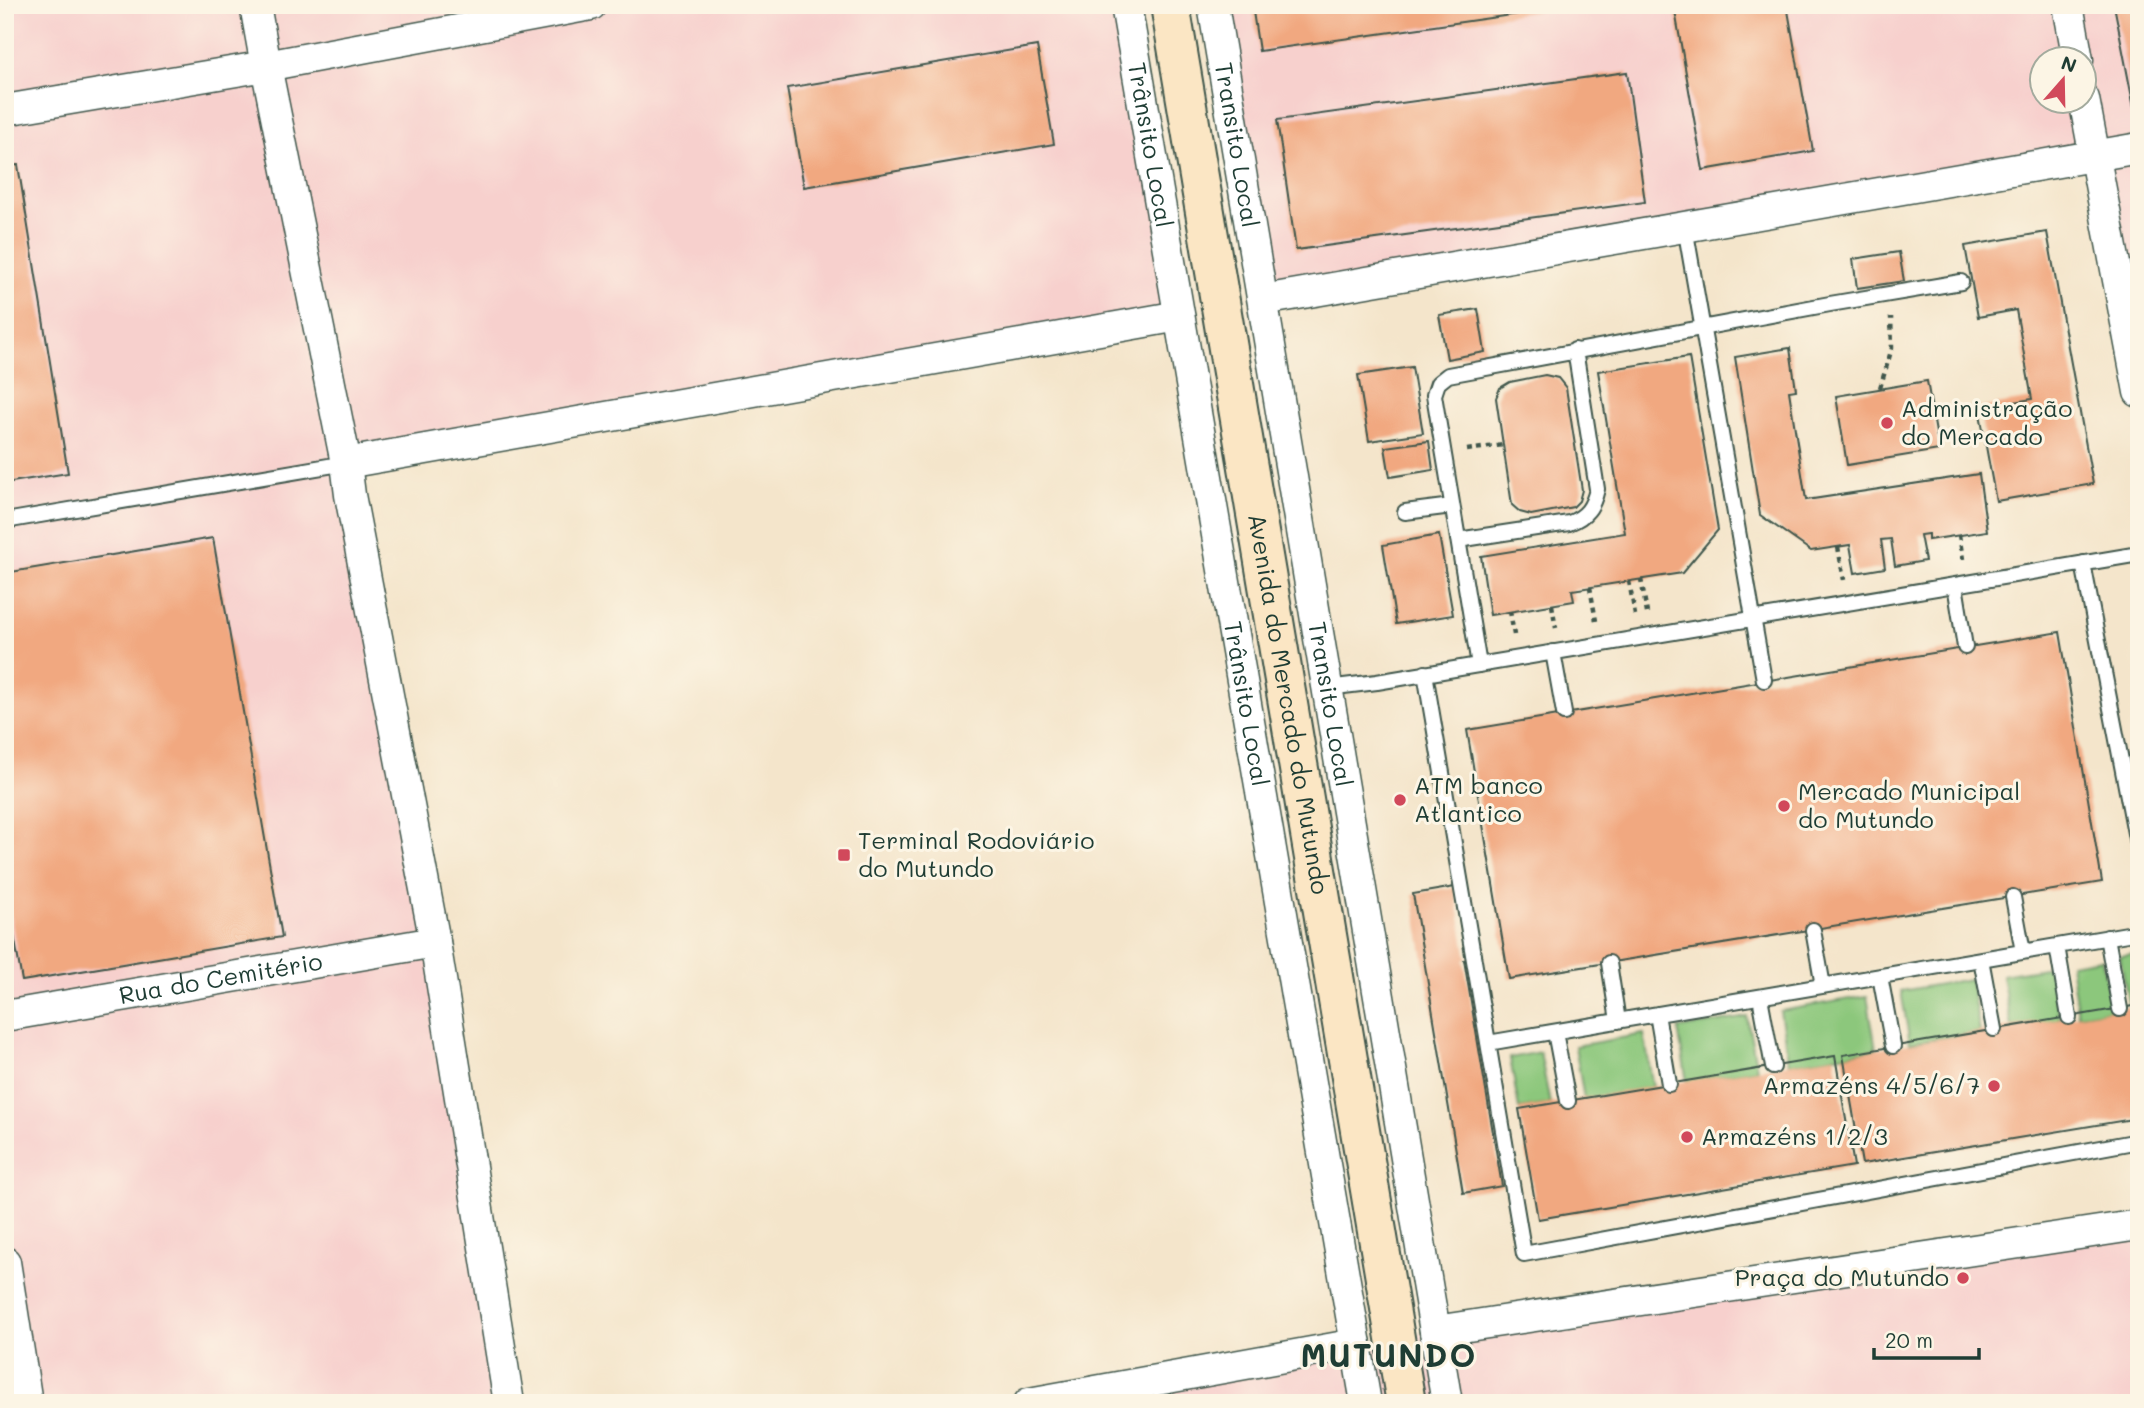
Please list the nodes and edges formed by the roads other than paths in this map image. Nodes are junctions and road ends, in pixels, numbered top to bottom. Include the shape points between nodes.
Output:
1 (256, 5) edge
2 (591, 5) edge
3 (1126, 5) edge
4 (1170, 5) edge
5 (1213, 5) edge
6 (2068, 5) edge
7 (2075, 46) edge
8 (266, 66) junction
9 (5, 110) edge
10 (2087, 116) edge
11 (2139, 148) edge
12 (2094, 156) junction
13 (1685, 227) junction
14 (1961, 282) dead end
15 (1262, 300) junction
16 (1179, 316) junction
17 (1702, 327) junction
18 (1575, 350) junction
19 (2139, 392) edge
20 (346, 463) junction
21 (1452, 506) junction
22 (1405, 512) dead end
23 (5, 521) edge
24 (1458, 540) junction
25 (2139, 554) edge
26 (2083, 564) junction
27 (1955, 585) junction
28 (1753, 619) junction
29 (1965, 648) dead end
30 (1553, 652) junction
31 (1479, 664) junction
32 (1425, 673) junction
33 (1765, 680) dead end
34 (1327, 688) junction
35 (1564, 713) dead end
36 (2139, 854) edge
37 (2013, 897) dead end
38 (1813, 930) dead end
39 (2139, 932) edge
40 (2107, 937) junction
41 (435, 942) junction
42 (2057, 946) junction
43 (2023, 952) junction
44 (1981, 959) junction
45 (1609, 963) dead end
46 (1881, 976) junction
47 (1823, 986) junction
48 (1760, 997) junction
49 (2120, 1009) dead end
50 (1657, 1014) junction
51 (5, 1016) edge
52 (2069, 1017) dead end
53 (1618, 1021) junction
54 (1994, 1029) dead end
55 (1555, 1032) junction
56 (1488, 1043) junction
57 (1893, 1046) dead end
58 (1773, 1067) dead end
59 (1669, 1084) dead end
60 (1567, 1101) dead end
61 (2139, 1142) edge
62 (2139, 1225) edge
63 (6, 1269) edge
64 (1435, 1331) junction
65 (1356, 1344) junction
66 (27, 1403) edge
67 (509, 1403) edge
68 (1028, 1403) edge
69 (1366, 1403) edge
70 (1406, 1403) edge
71 (1447, 1403) edge

1 - 8 street
2 - 8 street
3 - 16 street, Trânsito Local
4 - 70 main road, Avenida do Mercado do Mutundo
5 - 15 street, Transito Local
6 - 7 street
8 - 9 street
8 - 20 street
10 - 12 street
11 - 12 street
12 - 13 street
12 - 19 street
13 - 15 street
13 - 17 lane
14 - 17 lane
15 - 34 street, Transito Local
16 - 20 street
16 - 65 street, Trânsito Local
17 - 18 lane
17 - 28 lane
18 - 21 lane via 1460,371 1438,383 1434,395
18 - 24 lane via 1597,489 1588,512 1569,523
20 - 23 lane
20 - 41 street
21 - 22 lane
21 - 24 lane
24 - 31 lane
25 - 26 lane
26 - 27 lane
26 - 36 lane
27 - 28 lane
27 - 29 lane
28 - 30 lane
28 - 33 lane
30 - 31 lane
30 - 35 lane
31 - 32 lane
32 - 34 lane
32 - 56 lane
34 - 64 street, Transito Local
37 - 43 lane
38 - 47 lane
39 - 40 lane
40 - 42 lane
40 - 49 lane
41 - 51 street, Rua do Cemitério
41 - 67 street
42 - 43 lane
42 - 52 lane
43 - 44 lane
44 - 46 lane
44 - 54 lane
45 - 53 lane
46 - 47 lane
46 - 57 lane
47 - 48 lane
48 - 50 lane
48 - 58 lane
50 - 53 lane
50 - 59 lane
53 - 55 lane
55 - 56 lane
55 - 60 lane
56 - 61 lane via 1524,1254
62 - 64 street
63 - 66 street
64 - 71 street, Transito Local
65 - 68 street
65 - 69 street, Trânsito Local

